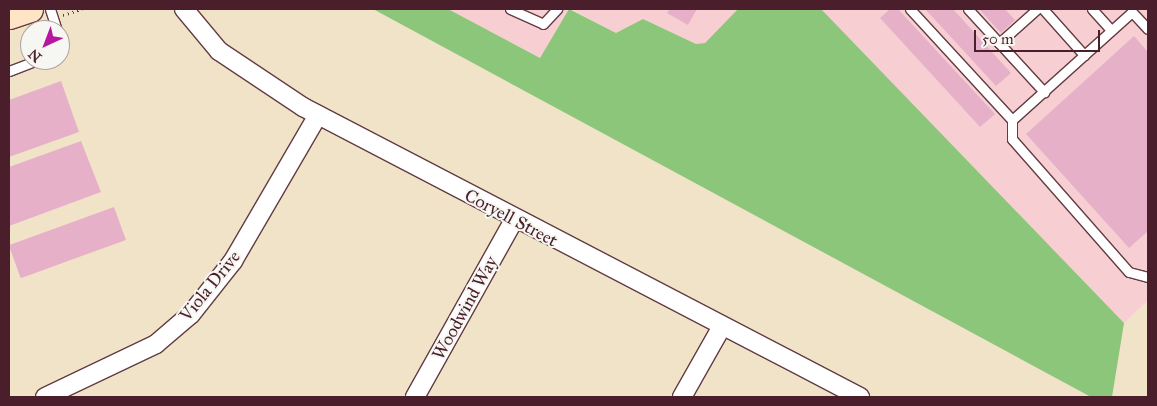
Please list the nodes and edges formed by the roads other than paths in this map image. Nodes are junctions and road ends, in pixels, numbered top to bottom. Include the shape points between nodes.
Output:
1 (30, 9) edge
2 (184, 9) edge
3 (510, 9) edge
4 (557, 9) edge
5 (910, 9) edge
6 (968, 9) edge
7 (1022, 9) edge
8 (1037, 9) edge
9 (1043, 9) edge
10 (1092, 9) edge
11 (9, 16) edge
12 (1029, 16) junction
13 (1148, 29) edge
14 (1111, 30) junction
15 (1000, 43) junction
16 (1084, 55) junction
17 (1044, 92) junction
18 (318, 115) junction
19 (1012, 120) junction
20 (514, 220) junction
21 (1148, 277) edge
22 (721, 328) junction
23 (45, 397) edge
24 (415, 397) edge
25 (682, 397) edge
26 (860, 397) edge

1 - 11 main road
2 - 18 street, Coryell Street via 219,51
3 - 4 lane via 543,24
5 - 19 lane
6 - 15 lane
7 - 12 lane
8 - 12 lane
9 - 16 lane
10 - 14 lane
12 - 15 lane
13 - 14 lane via 1132,12
14 - 16 lane
15 - 17 lane
16 - 17 lane
17 - 19 lane
18 - 20 street, Coryell Street
18 - 23 street, Viola Drive via 234,261 191,314 156,344
19 - 21 lane via 1012,139 1129,272
20 - 22 street, Coryell Street
20 - 24 street, Woodwind Way
22 - 25 street
22 - 26 street, Coryell Street

